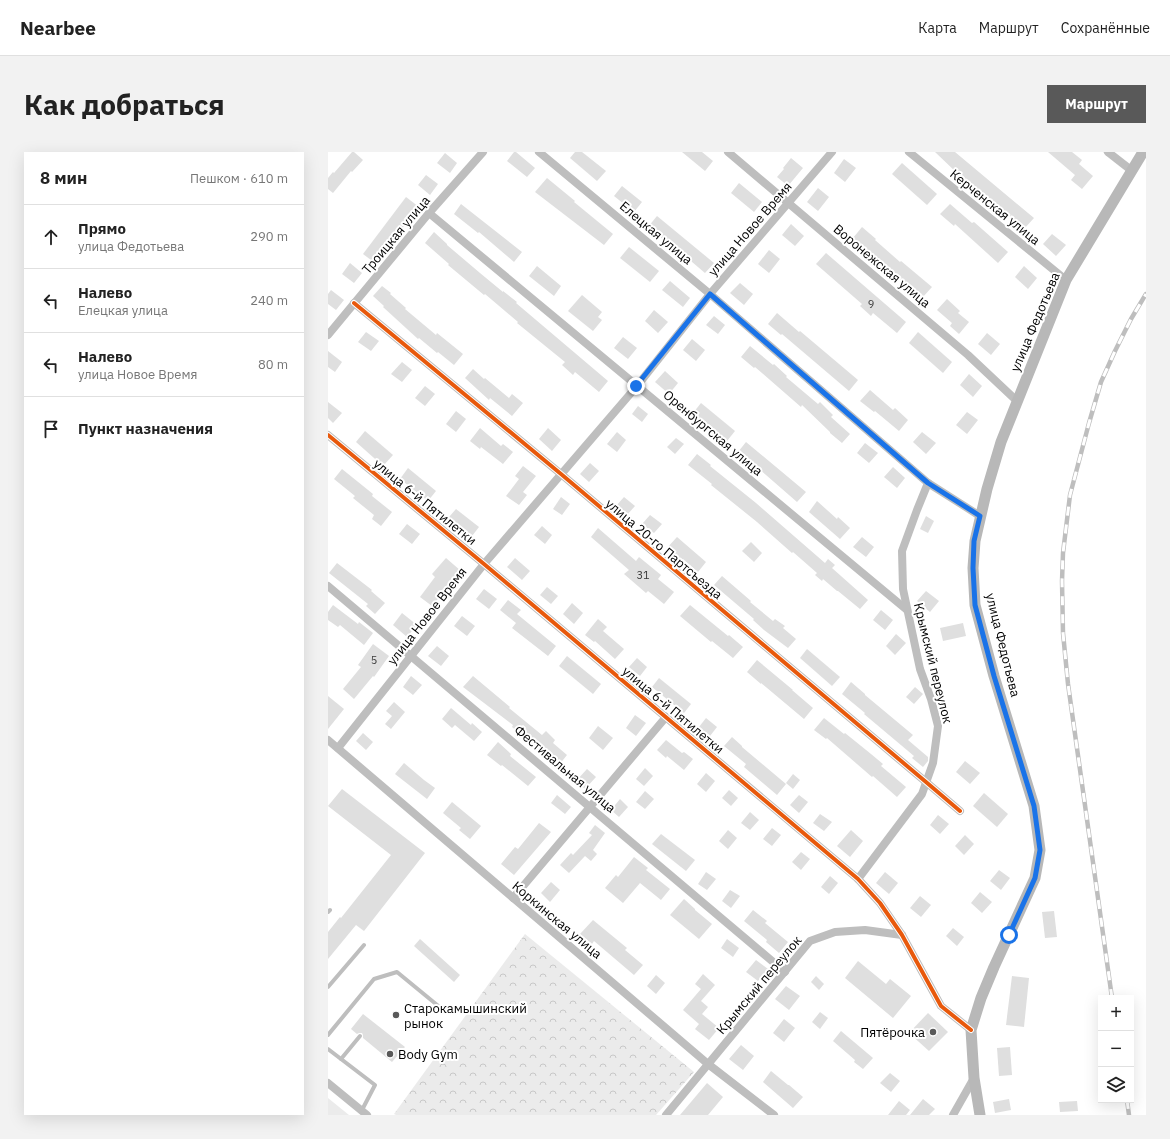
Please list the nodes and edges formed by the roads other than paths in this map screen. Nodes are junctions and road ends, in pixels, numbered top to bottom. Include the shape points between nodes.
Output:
1 (483, 152) edge
2 (539, 152) edge
3 (728, 152) edge
4 (832, 152) edge
5 (909, 152) edge
6 (1108, 152) edge
7 (1143, 152) edge
8 (1132, 170) junction
9 (788, 203) junction
10 (429, 213) junction
11 (1066, 280) junction
12 (710, 294) junction
13 (354, 303) junction
14 (328, 335) edge
15 (636, 386) junction
16 (1018, 401) junction
17 (328, 436) edge
18 (561, 474) junction
19 (928, 483) junction
20 (980, 516) junction
21 (484, 564) junction
22 (328, 586) edge
23 (907, 610) junction
24 (411, 656) junction
25 (666, 717) junction
26 (328, 740) edge
27 (338, 748) junction
28 (926, 782) junction
29 (590, 807) junction
30 (960, 811) dead end
31 (858, 879) junction
32 (513, 898) junction
33 (902, 935) junction
34 (364, 945) dead end
35 (785, 972) junction
36 (328, 987) edge
37 (442, 1009) dead end
38 (971, 1030) junction
39 (328, 1035) edge
40 (360, 1036) dead end
41 (328, 1048) edge
42 (341, 1059) junction
43 (708, 1064) junction
44 (974, 1078) junction
45 (328, 1083) edge
46 (364, 1113) edge
47 (666, 1115) edge
48 (774, 1115) edge
49 (953, 1115) edge
50 (980, 1115) edge

1 - 10 street, Троицкая улица
2 - 12 street, Елецкая улица
3 - 9 street, Воронежская улица
4 - 9 street, улица Новое Время
5 - 11 street, Керченская улица
6 - 8 street
7 - 8 main road, улица Федотьева
8 - 11 main road, улица Федотьева
9 - 12 street, улица Новое Время
9 - 16 street, Воронежская улица via 968,355
10 - 13 street, Троицкая улица
10 - 15 street, Оренбургская улица
11 - 16 main road, улица Федотьева
12 - 15 street, улица Новое Время
12 - 19 street, Елецкая улица
13 - 14 street, Троицкая улица
13 - 18 street, улица 20-го Партсъезда
15 - 18 street, улица Новое Время
15 - 23 street, Оренбургская улица
16 - 20 main road, улица Федотьева via 1001,442
17 - 21 street, улица 6-й Пятилетки
18 - 21 street, улица Новое Время
18 - 28 street, улица 20-го Партсъезда
19 - 20 street, Елецкая улица
19 - 23 street, Крымский переулок via 902,551 903,589
20 - 38 main road, улица Федотьева via 974,541 975,605 1034,806 1040,850 1035,878 994,967
21 - 24 street, улица Новое Время
21 - 25 street, улица 6-й Пятилетки
22 - 24 street, Фестивальная улица
23 - 28 street, Крымский переулок via 920,669 938,726 933,763
24 - 27 street, улица Новое Время
24 - 29 street, Фестивальная улица
25 - 29 street
25 - 31 street, улица 6-й Пятилетки
26 - 27 street, Коркинская улица
27 - 32 street, Коркинская улица
28 - 30 street, улица 20-го Партсъезда
28 - 31 street, Крымский переулок via 922,794
29 - 32 street
29 - 35 street, Фестивальная улица
31 - 33 street, улица 6-й Пятилетки via 880,903
32 - 43 street, Коркинская улица
33 - 35 street, Крымский переулок via 865,930 835,932 810,941
33 - 38 street, улица 6-й Пятилетки via 941,1006
34 - 36 lane
35 - 43 street, Крымский переулок
37 - 39 lane via 397,972 374,980
38 - 44 main road, улица Федотьева
40 - 42 lane
41 - 42 lane
42 - 46 lane via 375,1085
43 - 47 street, Крымский переулок
43 - 48 street, Коркинская улица
44 - 49 street
44 - 50 main road, улица Федотьева
45 - 46 street

